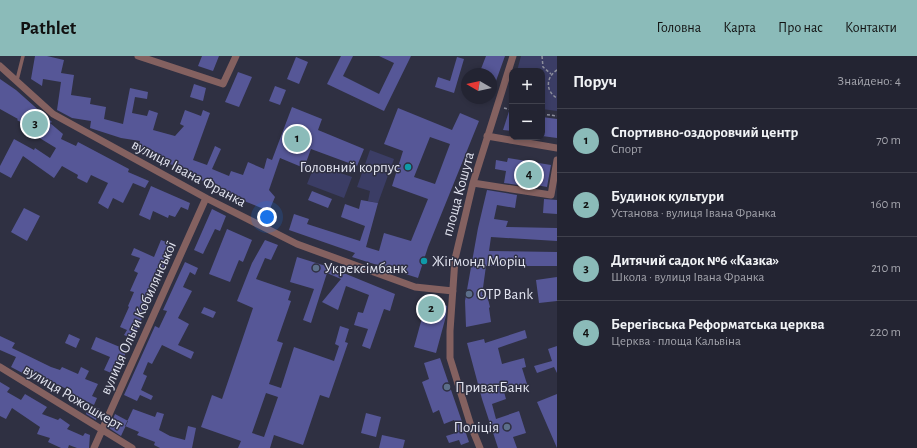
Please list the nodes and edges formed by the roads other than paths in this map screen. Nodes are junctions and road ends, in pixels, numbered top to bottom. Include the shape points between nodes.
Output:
1 (23, 56) edge
2 (138, 56) edge
3 (236, 56) edge
4 (513, 56) edge
5 (0, 66) edge
6 (17, 81) junction
7 (487, 136) junction
8 (557, 148) edge
9 (557, 160) edge
10 (473, 183) junction
11 (206, 198) junction
12 (452, 291) junction
13 (0, 367) edge
14 (102, 430) junction
15 (94, 448) edge
16 (132, 448) edge
17 (480, 448) edge

1 - 6 lane
2 - 3 street via 223,84
4 - 7 street, площа Кошута
5 - 6 street, вулиця Івана Франка
6 - 11 street, вулиця Івана Франка via 53,114
7 - 8 street
7 - 10 street, площа Кошута
9 - 10 street via 552,195
10 - 12 street, площа Кошута via 455,259
11 - 12 street, вулиця Івана Франка via 297,244 415,287
11 - 14 street, вулиця Ольги Кобилянської
12 - 17 street, площа Кошута via 450,358
13 - 14 street, вулиця Рожошкерт
14 - 15 street, вулиця Ольги Кобилянської
14 - 16 street, вулиця Рожошкерт

